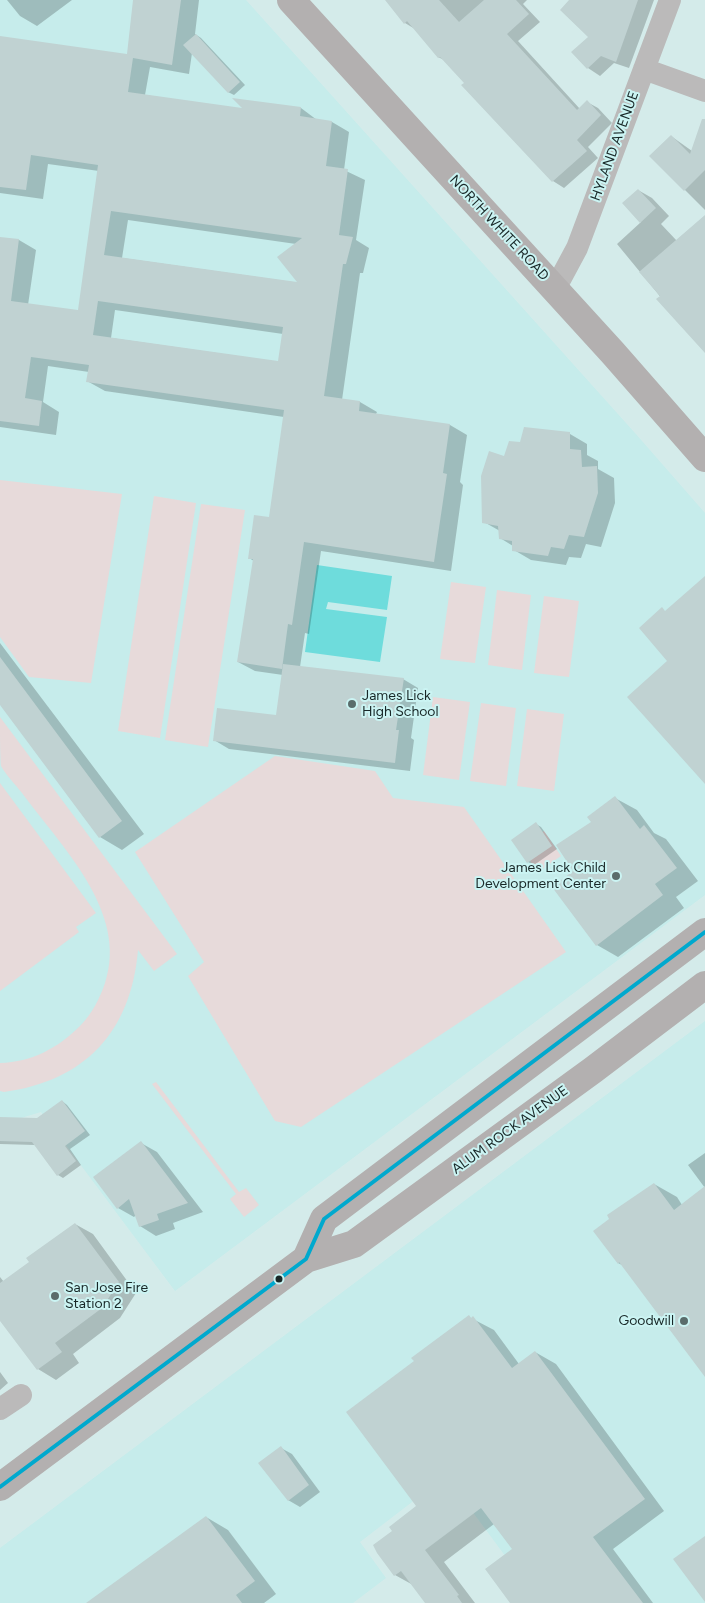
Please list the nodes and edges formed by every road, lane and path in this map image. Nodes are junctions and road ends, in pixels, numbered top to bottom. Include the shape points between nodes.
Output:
1 (291, 0) edge
2 (670, 0) edge
3 (644, 69) junction
4 (705, 91) edge
5 (555, 289) junction
6 (705, 458) edge
7 (705, 932) edge
8 (705, 985) edge
9 (452, 1124) junction
10 (440, 1182) junction
11 (306, 1259) junction
12 (21, 1394) dead end
13 (0, 1409) edge
14 (0, 1487) edge

1 - 5 main road, NORTH WHITE ROAD
2 - 3 street, HYLAND AVENUE
3 - 4 street
3 - 5 street, HYLAND AVENUE via 577,248
5 - 6 main road, NORTH WHITE ROAD
7 - 9 main road, ALUM ROCK AVENUE
8 - 10 main road, ALUM ROCK AVENUE
9 - 10 main road via 450,1149 436,1173
9 - 11 main road, ALUM ROCK AVENUE via 324,1219
10 - 11 main road, ALUM ROCK AVENUE via 354,1244
11 - 14 main road, ALUM ROCK AVENUE
12 - 13 street

